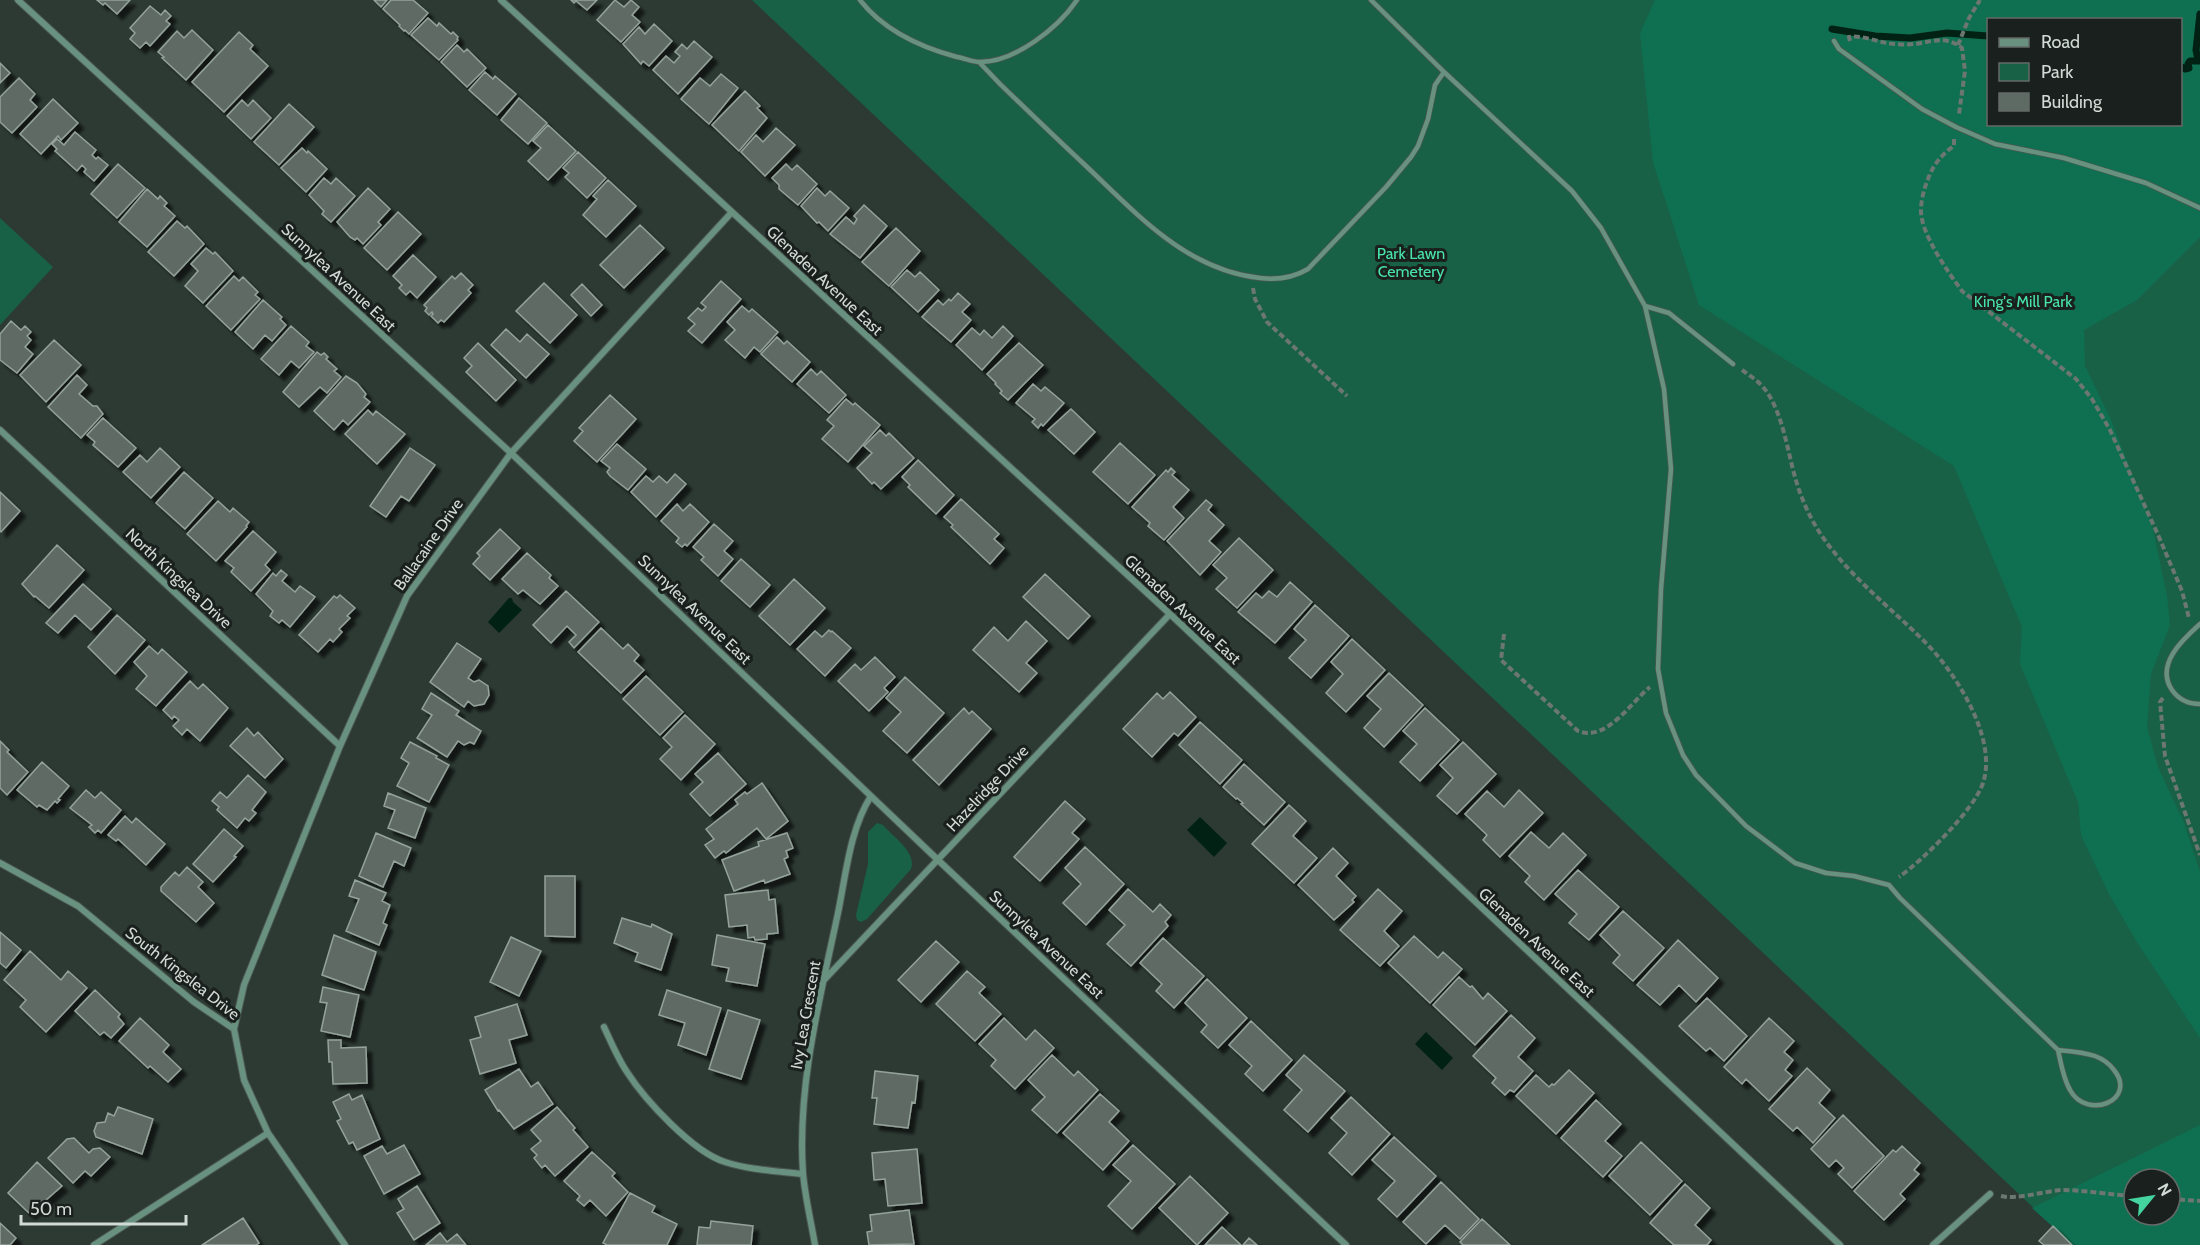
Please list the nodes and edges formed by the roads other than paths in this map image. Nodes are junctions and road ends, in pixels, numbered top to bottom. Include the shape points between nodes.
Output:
1 (18, 0) edge
2 (501, 0) edge
3 (860, 0) edge
4 (1077, 0) edge
5 (1371, 0) edge
6 (1834, 41) dead end
7 (979, 62) junction
8 (1444, 72) junction
9 (2200, 208) edge
10 (732, 212) junction
11 (1646, 306) junction
12 (1733, 364) road end
13 (0, 430) edge
14 (511, 453) junction
15 (1170, 614) junction
16 (2200, 624) edge
17 (2200, 704) edge
18 (340, 746) junction
19 (871, 796) junction
20 (938, 860) junction
21 (0, 863) edge
22 (824, 980) junction
23 (604, 1027) dead end
24 (234, 1029) junction
25 (2058, 1050) junction
26 (268, 1133) junction
27 (803, 1174) junction
28 (1990, 1194) road end
29 (94, 1245) edge
30 (345, 1245) edge
31 (815, 1245) edge
32 (1346, 1245) edge
33 (1840, 1245) edge
34 (1933, 1245) edge

1 - 14 street, Sunnylea Avenue East
2 - 10 street, Glenaden Avenue East
3 - 7 lane via 899,35
4 - 7 lane via 1050,31 1029,45 1006,57
5 - 8 lane
6 - 9 lane via 1839,49 1922,109 1956,127 1995,144 2064,158 2146,183
7 - 8 lane via 1153,230 1208,264 1250,277 1285,278 1308,269 1386,187 1418,146 1435,85
8 - 11 lane via 1572,191 1601,228
10 - 14 street, Ballacaine Drive
10 - 15 street, Glenaden Avenue East
11 - 12 lane via 1669,313
11 - 25 lane via 1664,389 1671,469 1661,589 1660,680 1666,713 1683,755 1696,775 1746,826 1795,863 1889,885
13 - 18 street, North Kingslea Drive
14 - 18 street, Ballacaine Drive via 407,596
14 - 19 street, Sunnylea Avenue East
15 - 20 street, Hazelridge Drive
15 - 33 street, Glenaden Avenue East
16 - 17 lane via 2177,646 2167,668 2170,688 2182,700
18 - 24 street, Ballacaine Drive via 244,985
19 - 20 street, Sunnylea Avenue East
19 - 22 street, Ivy Lea Crescent via 861,812
20 - 22 street, Hazelridge Drive
20 - 32 street, Sunnylea Avenue East
21 - 24 street, South Kingslea Drive via 78,906 194,1002
22 - 27 street, Ivy Lea Crescent via 803,1103
23 - 27 street via 626,1071 643,1094 703,1150 726,1162
24 - 26 street, South Kingslea Drive via 244,1080
25 - 25 lane via 2105,1060 2121,1082 2119,1093 2106,1104 2082,1103 2070,1092
26 - 29 street
26 - 30 street, South Kingslea Drive
27 - 31 street, Ivy Lea Crescent
28 - 34 street

